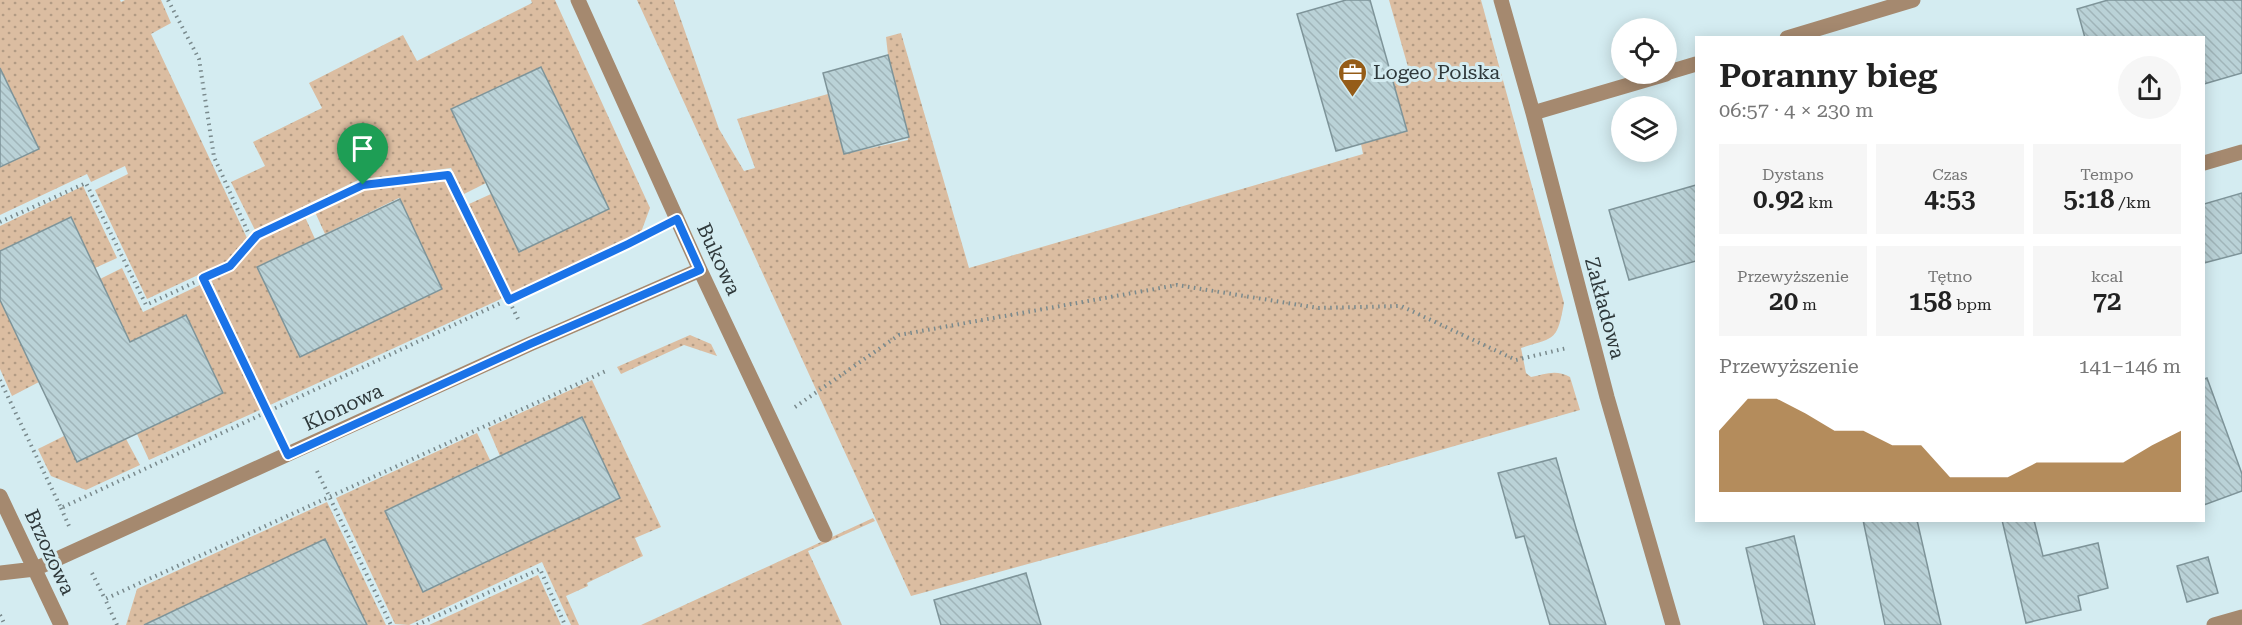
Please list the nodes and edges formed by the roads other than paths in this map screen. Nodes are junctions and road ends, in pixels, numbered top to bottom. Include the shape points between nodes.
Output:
1 (578, 0) edge
2 (1501, 0) edge
3 (1913, 0) edge
4 (1794, 36) edge
5 (1695, 64) edge
6 (1677, 70) edge
7 (1629, 84) edge
8 (1533, 113) junction
9 (2242, 152) edge
10 (2205, 163) edge
11 (700, 270) junction
12 (0, 496) edge
13 (825, 534) dead end
14 (35, 569) junction
15 (0, 573) edge
16 (2242, 617) edge
17 (61, 625) edge
18 (1673, 625) edge
19 (2214, 625) edge

1 - 11 street, Bukowa
2 - 8 street, Zakładowa
3 - 4 street
5 - 6 street
7 - 8 street
8 - 18 street, Zakładowa via 1592,342
9 - 10 street
11 - 13 street, Bukowa
11 - 14 street, Klonowa
12 - 14 street, Brzozowa
14 - 15 street, Klonowa
14 - 17 street, Brzozowa
16 - 19 street

